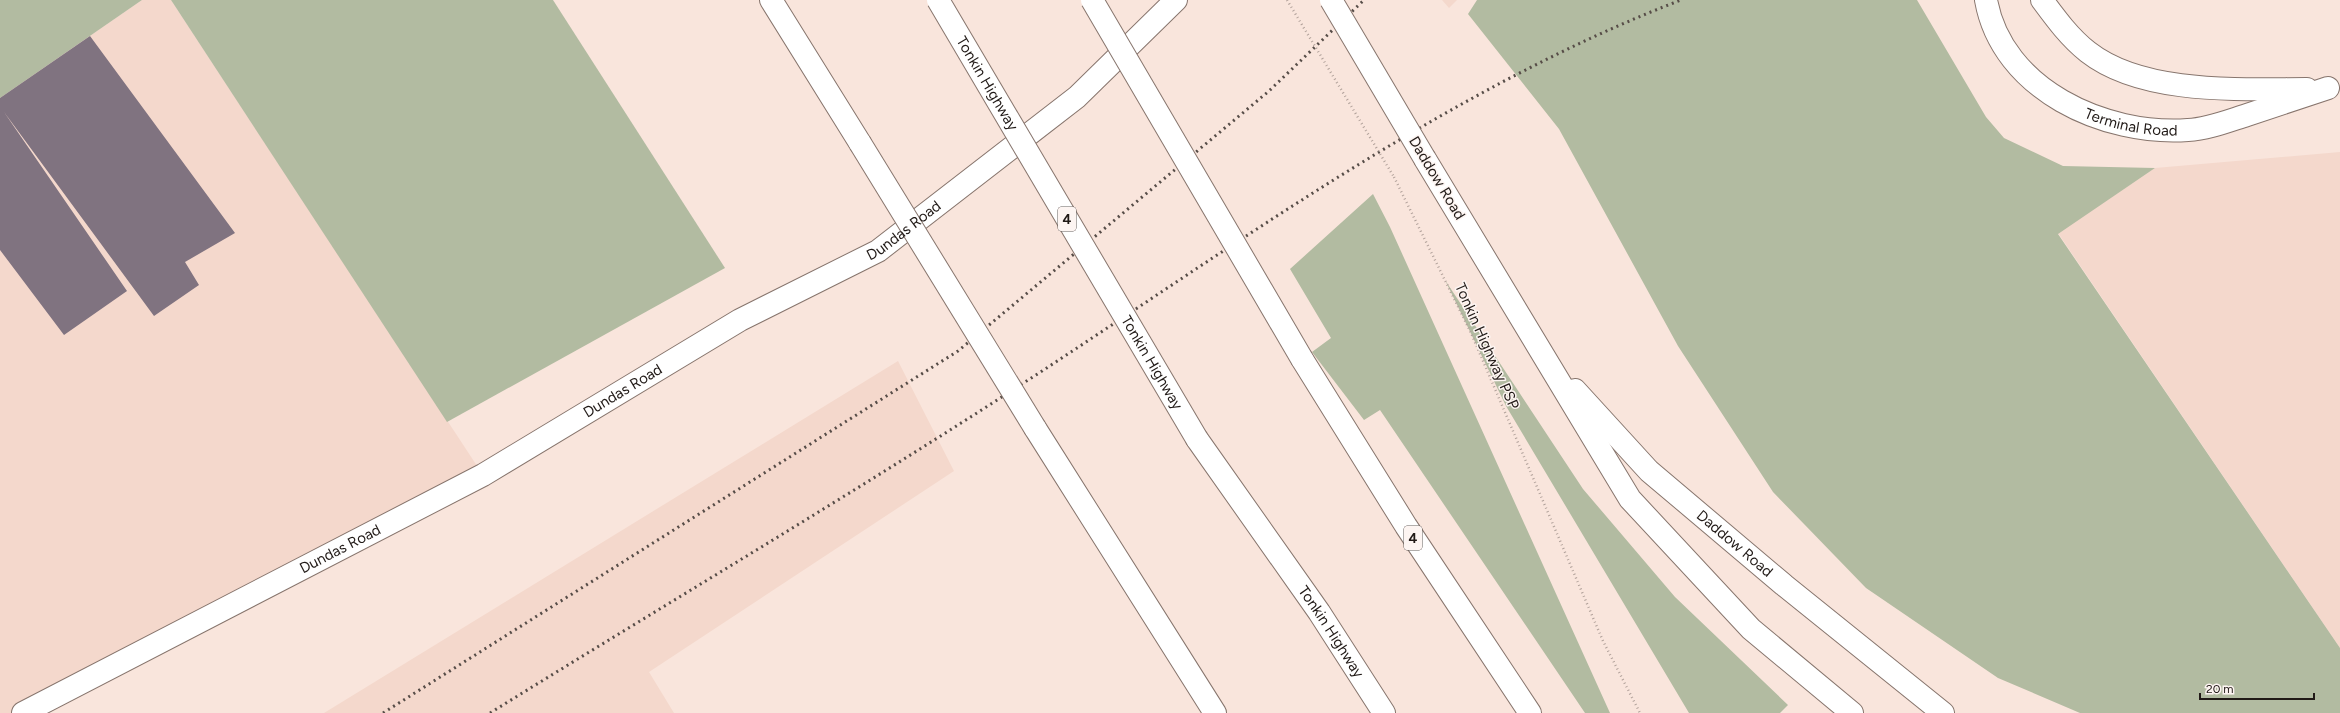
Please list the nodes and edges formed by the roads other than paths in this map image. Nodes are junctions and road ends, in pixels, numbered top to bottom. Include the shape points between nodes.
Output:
1 (771, 0) edge
2 (938, 0) edge
3 (1092, 0) edge
4 (1176, 0) edge
5 (1331, 0) edge
6 (1986, 0) edge
7 (2042, 0) edge
8 (2334, 87) edge
9 (1543, 355) junction
10 (23, 713) edge
11 (1215, 713) edge
12 (1384, 713) edge
13 (1530, 713) edge
14 (1852, 713) edge
15 (1943, 713) edge

1 - 11 main road, bridge via 1035,428
2 - 12 main road, Tonkin Highway / 4, bridge via 1197,439 1319,612
3 - 13 main road, 4, bridge via 1302,359 1406,526
4 - 10 main road, Dundas Road via 1077,97 878,251 740,320 482,475
5 - 9 main road, Daddow Road, bridge
6 - 8 main road, Terminal Road via 1996,32 2031,78 2071,106 2125,126 2152,130 2189,130 2219,124
7 - 8 main road, Terminal Road via 2060,25 2089,53 2124,72 2181,85 2233,89
9 - 14 main road, Daddow Road via 1630,499 1751,629
9 - 15 main road, Daddow Road via 1649,471 1784,585

